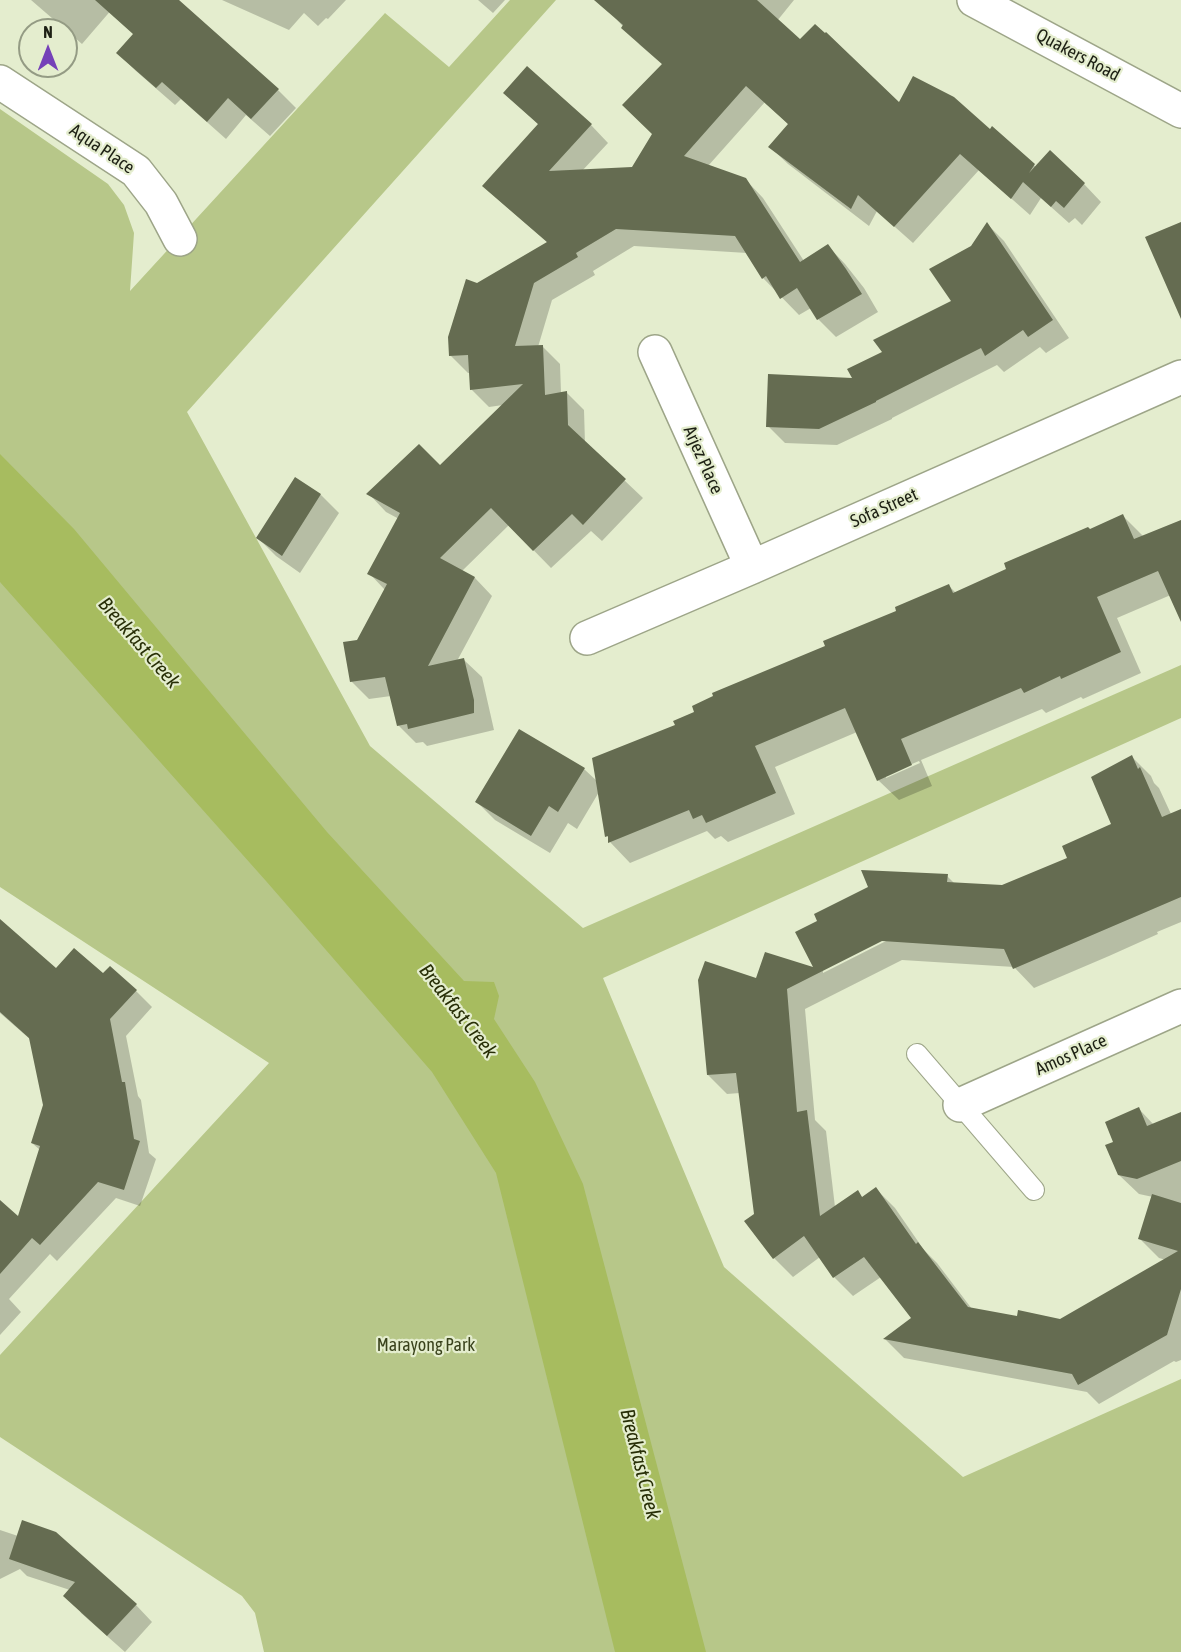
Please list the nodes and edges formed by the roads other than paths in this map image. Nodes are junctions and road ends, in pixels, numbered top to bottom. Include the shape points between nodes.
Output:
1 (975, 0) edge
2 (0, 82) edge
3 (1181, 111) edge
4 (180, 239) dead end
5 (655, 352) dead end
6 (1181, 377) edge
7 (752, 567) junction
8 (587, 638) dead end
9 (1181, 1006) edge
10 (916, 1054) dead end
11 (960, 1105) junction
12 (1034, 1190) dead end

1 - 3 street, Quakers Road
2 - 4 street, Aqua Place via 136,171 161,202
5 - 7 street, Arjez Place
6 - 7 street, Sofa Street
7 - 8 street, Sofa Street
9 - 11 street, Amos Place
10 - 11 lane
11 - 12 lane

